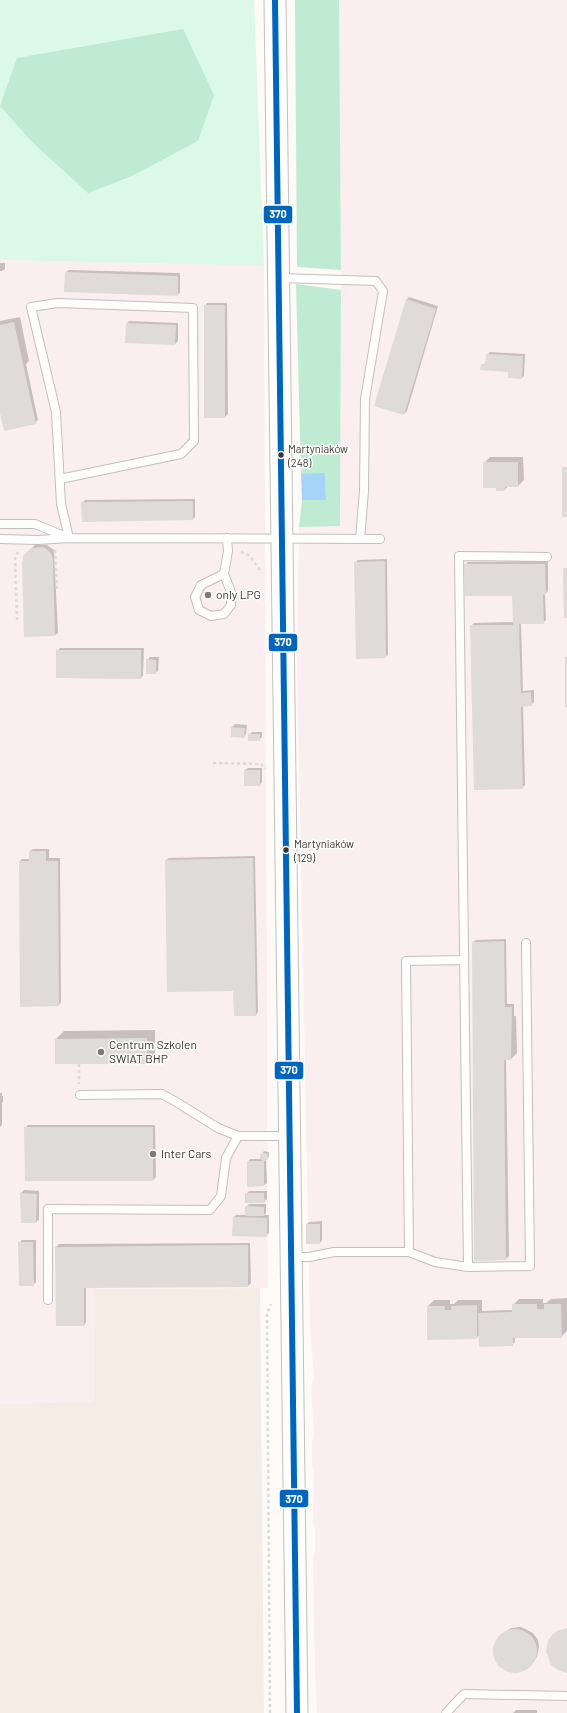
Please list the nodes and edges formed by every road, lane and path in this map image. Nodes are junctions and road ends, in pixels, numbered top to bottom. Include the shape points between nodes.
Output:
1 (276, 0) edge
2 (278, 278) junction
3 (60, 479) junction
4 (0, 524) edge
5 (69, 538) junction
6 (227, 538) junction
7 (282, 538) junction
8 (0, 539) edge
9 (360, 539) junction
10 (380, 539) dead end
11 (49, 547) dead end
12 (23, 548) dead end
13 (55, 549) junction
14 (63, 549) dead end
15 (228, 551) junction
16 (547, 557) dead end
17 (224, 574) junction
18 (264, 577) dead end
19 (57, 590) dead end
20 (17, 620) dead end
21 (526, 943) dead end
22 (464, 960) junction
23 (79, 1064) dead end
24 (80, 1095) joint
25 (238, 1136) junction
26 (290, 1136) junction
27 (409, 1252) junction
28 (291, 1257) junction
29 (468, 1267) junction
30 (48, 1300) dead end
31 (273, 1301) dead end
32 (567, 1696) edge
33 (270, 1713) edge
34 (297, 1713) edge
35 (446, 1713) edge

1 - 2 main road
2 - 7 main road
2 - 9 lane via 376,280 383,291 366,399
3 - 3 lane via 181,454 194,441 193,308 58,303 31,307 56,412
3 - 5 lane via 61,504
4 - 5 lane via 35,524
5 - 6 lane
5 - 8 lane
6 - 7 lane
6 - 15 lane
7 - 9 lane
7 - 26 main road
9 - 10 lane
11 - 13 path
12 - 20 path via 14,559
13 - 14 path
13 - 19 path
15 - 17 lane
15 - 18 path via 238,551 250,556
16 - 22 lane via 459,556
17 - 17 lane via 231,592 231,605 224,614 210,616 199,610 195,597 201,585
21 - 29 lane via 530,1266
22 - 27 lane via 406,961
22 - 29 lane
23 - 24 path
24 - 25 lane via 162,1094 218,1128
25 - 26 lane
25 - 30 lane via 226,1158 221,1196 210,1210 48,1209
26 - 28 main road
27 - 28 lane via 334,1252 309,1257
27 - 29 lane via 435,1262
28 - 34 main road
31 - 33 path via 267,1314
32 - 35 lane via 464,1694

